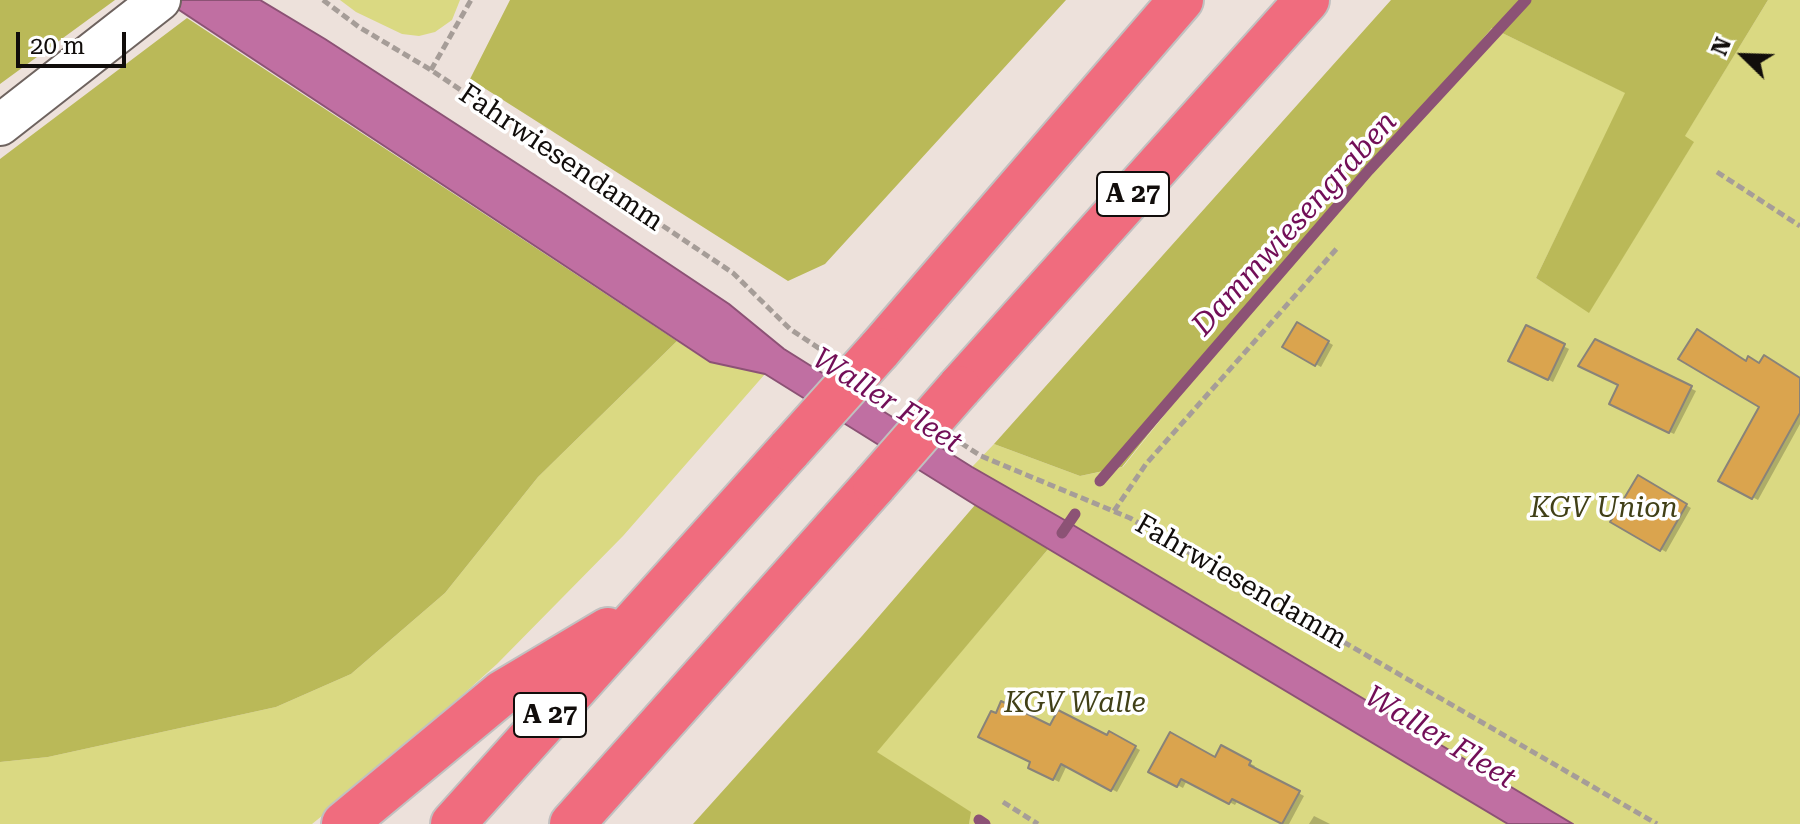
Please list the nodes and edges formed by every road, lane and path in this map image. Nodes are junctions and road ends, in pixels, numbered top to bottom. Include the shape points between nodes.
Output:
1 (323, 0) edge
2 (471, 0) edge
3 (1181, 0) edge
4 (1307, 0) edge
5 (159, 1) edge
6 (431, 70) junction
7 (0, 125) edge
8 (1717, 172) dead end
9 (1800, 226) edge
10 (1339, 246) dead end
11 (790, 329) dead end
12 (981, 456) dead end
13 (1114, 511) junction
14 (647, 606) junction
15 (1003, 802) dead end
16 (344, 824) edge
17 (453, 824) edge
18 (572, 824) edge
19 (1038, 824) edge
20 (1657, 824) edge

1 - 6 path, Fahrwiesendamm
2 - 6 path
3 - 14 highway, A 27, bridge via 879,350
4 - 18 highway, A 27, bridge
5 - 7 street
6 - 11 path, Fahrwiesendamm via 733,273
8 - 9 path
10 - 13 path, Fahrwiesendamm via 1146,464
12 - 13 path, Fahrwiesendamm
13 - 20 path, Fahrwiesendamm
14 - 16 highway via 502,693
14 - 17 highway, A 27
15 - 19 path

